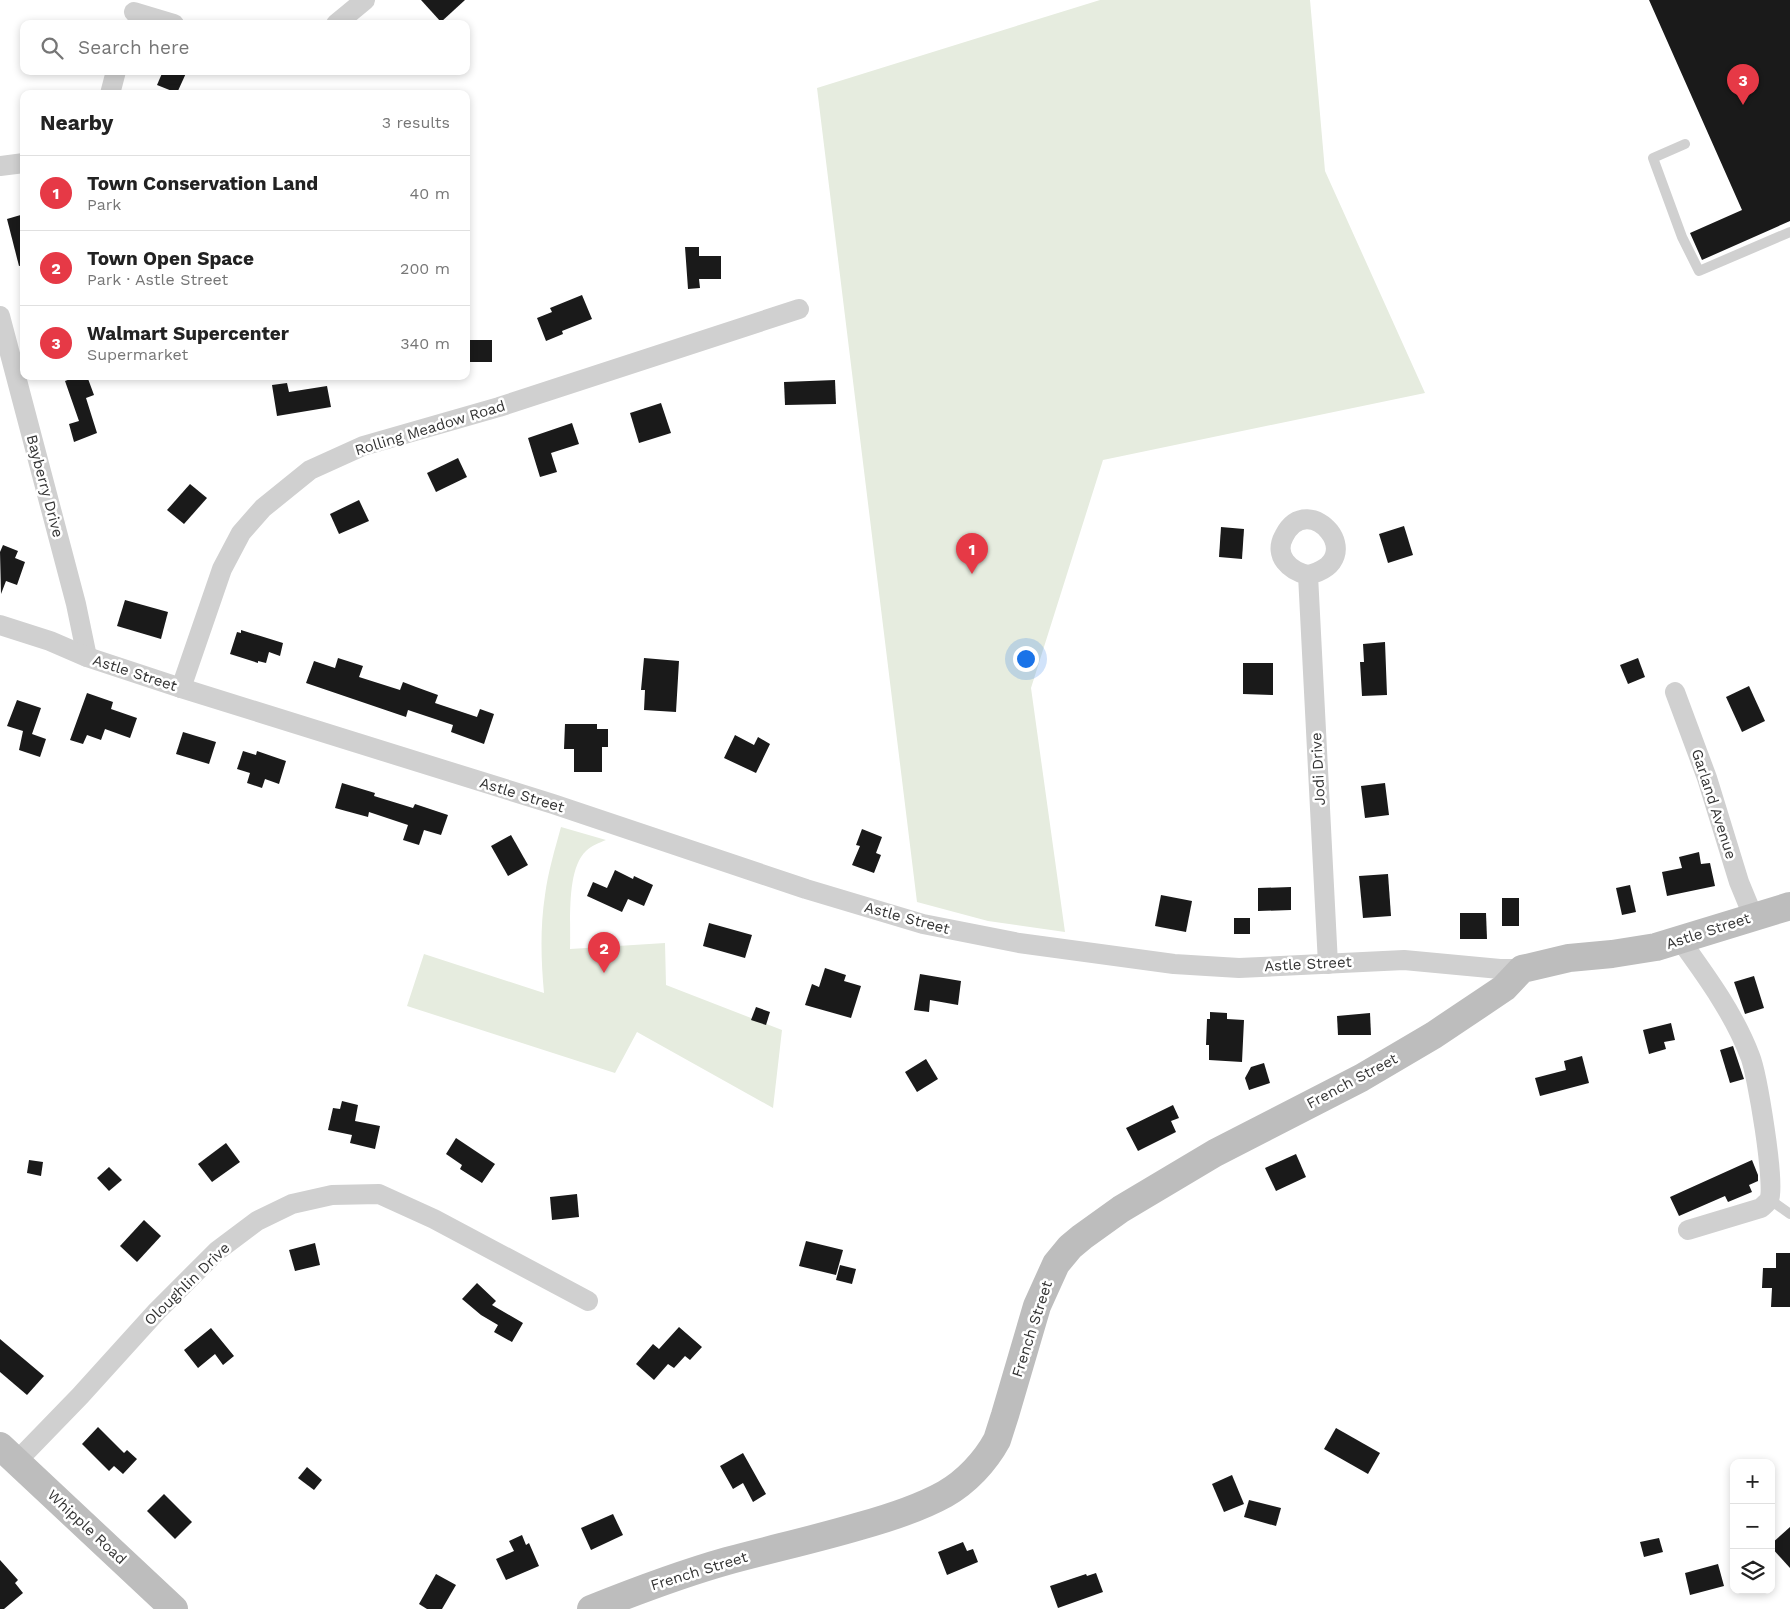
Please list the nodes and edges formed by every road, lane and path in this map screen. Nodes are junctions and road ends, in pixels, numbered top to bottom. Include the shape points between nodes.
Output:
1 (365, 0) edge
2 (134, 12) edge
3 (161, 20) edge
4 (341, 20) edge
5 (115, 75) edge
6 (111, 90) edge
7 (1685, 144) dead end
8 (20, 164) edge
9 (0, 166) edge
10 (1790, 232) edge
11 (798, 309) dead end
12 (0, 316) edge
13 (1308, 574) dead end
14 (0, 625) edge
15 (87, 657) junction
16 (181, 688) junction
17 (1676, 692) dead end
18 (1790, 906) edge
19 (1753, 916) junction
20 (1681, 941) junction
21 (1328, 964) junction
22 (1522, 969) junction
23 (1769, 1200) junction
24 (1790, 1214) edge
25 (1688, 1230) dead end
26 (588, 1301) dead end
27 (8, 1454) edge
28 (174, 1609) edge
29 (592, 1609) edge

1 - 4 street
2 - 3 street
5 - 6 street
7 - 10 lane via 1653,158 1682,237 1699,272
8 - 9 street
11 - 16 street, Rolling Meadow Road via 499,407 363,446 310,470 263,508 240,533 222,569
12 - 15 street, Bayberry Drive
13 - 21 street, Jodi Drive
14 - 15 street, Astle Street
15 - 16 street, Astle Street
16 - 21 street, Astle Street via 554,804 806,889 923,924 1019,943 1174,964 1240,968
17 - 19 street, Garland Avenue
18 - 19 street, Astle Street
19 - 20 street, Astle Street
20 - 22 street, Astle Street via 1638,951 1569,958
20 - 23 street via 1722,999 1751,1057 1767,1143 1771,1185
21 - 22 street, Astle Street via 1404,960
22 - 29 street, French Street via 1504,988 1434,1036 1361,1078 1185,1169 1121,1209 1070,1247 1056,1264 1042,1292 997,1440 978,1467 946,1494 892,1517 712,1566
23 - 24 lane
23 - 25 street via 1761,1208
26 - 27 street, Oloughlin Drive via 434,1219 379,1194 332,1195 292,1204 257,1222 217,1251 80,1396
27 - 28 street, Whipple Road

